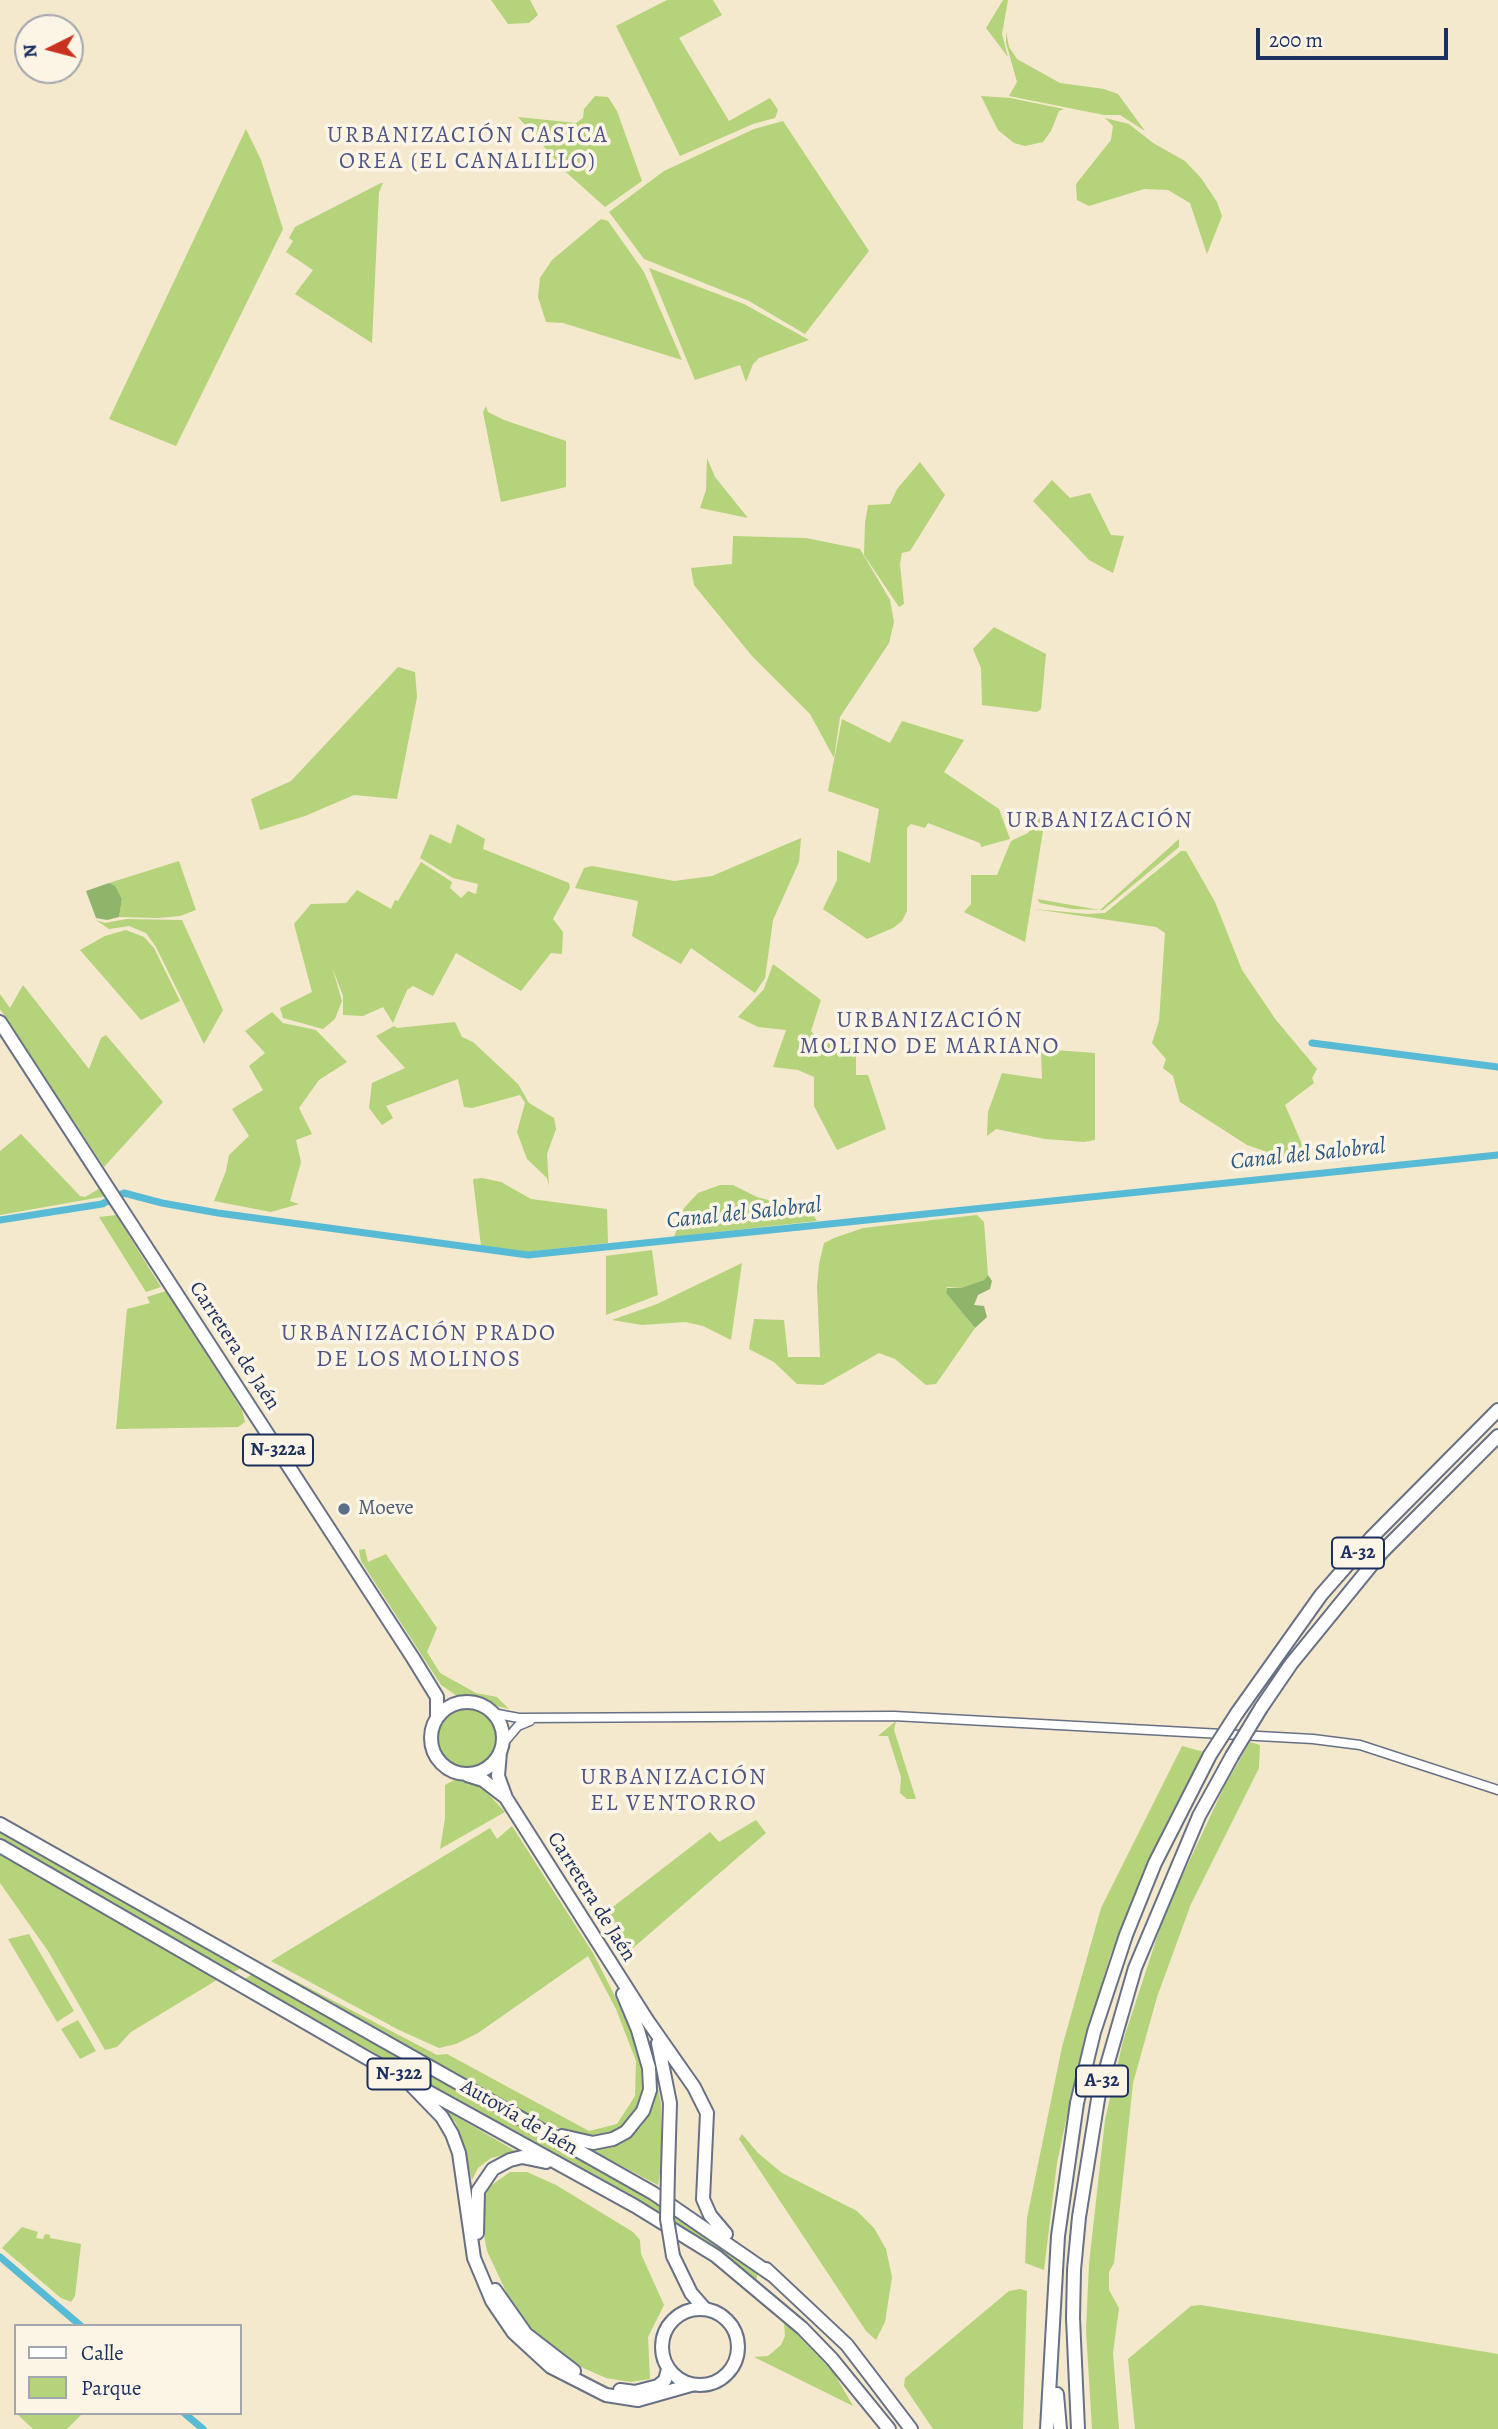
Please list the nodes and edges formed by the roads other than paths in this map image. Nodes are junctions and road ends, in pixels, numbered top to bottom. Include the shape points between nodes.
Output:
1 (0, 1022) edge
2 (1498, 1410) edge
3 (1498, 1436) edge
4 (435, 1692) junction
5 (467, 1702) junction
6 (492, 1713) junction
7 (437, 1718) junction
8 (538, 1718) junction
9 (501, 1749) junction
10 (463, 1774) junction
11 (1498, 1790) edge
12 (506, 1798) junction
13 (0, 1824) edge
14 (0, 1846) edge
15 (598, 1944) junction
16 (645, 2017) junction
17 (367, 2058) junction
18 (536, 2129) junction
19 (594, 2183) junction
20 (673, 2256) junction
21 (772, 2275) junction
22 (1055, 2296) junction
23 (705, 2309) junction
24 (687, 2311) junction
25 (668, 2369) junction
26 (691, 2385) junction
27 (889, 2429) edge
28 (911, 2429) edge
29 (1048, 2429) edge
30 (1060, 2429) edge
31 (1078, 2429) edge

1 - 4 highway, Carretera de Jaén / N-322a
2 - 22 highway, A-32, bridge via 1321,1595 1210,1755 1155,1863 1094,2032 1066,2166
3 - 31 highway, A-32, bridge via 1383,1551 1292,1664 1199,1816 1135,1968 1099,2093 1074,2270
4 - 5 highway via 452,1701
4 - 7 highway, Carretera de Jaén / N-322a
5 - 6 highway
5 - 7 highway via 449,1707
6 - 8 street
6 - 9 highway, N-322a via 502,1732
7 - 10 highway, N-322a via 431,1734 436,1755 448,1768
8 - 9 street via 518,1726
8 - 11 street via 894,1716 1314,1739 1360,1745
9 - 10 highway via 488,1767
9 - 12 highway, Carretera de Jaén / N-322a via 498,1776
10 - 12 highway, Carretera de Jaén / N-322a via 483,1780
12 - 15 highway, Carretera de Jaén / N-322a
13 - 18 highway, Autovía de Jaén / N-322
14 - 17 highway, Autovía de Jaén / N-322
15 - 16 highway, Carretera de Jaén / N-322a
15 - 18 highway via 638,2030 649,2068 648,2098 636,2121 613,2139 593,2143
16 - 20 highway, bridge via 660,2046 668,2082 667,2219
16 - 21 highway via 707,2113 702,2187 710,2215
17 - 19 highway, Autovía de Jaén / N-322
17 - 26 highway via 425,2098 452,2134 482,2282 502,2318 525,2344 571,2379 614,2397 647,2399
18 - 21 highway, Autovía de Jaén / N-322 via 685,2212
19 - 25 highway via 533,2158 510,2160 493,2169 478,2191 475,2212 489,2278 526,2334 577,2373 599,2384 635,2392 658,2386
19 - 27 highway, Autovía de Jaén / N-322 via 716,2256 789,2315
20 - 23 highway via 691,2293
20 - 24 highway
21 - 28 highway, N-322 via 847,2345
22 - 29 highway
22 - 30 highway
23 - 24 highway
23 - 26 highway via 731,2324 738,2353 722,2380 707,2386
24 - 25 highway via 673,2320 664,2335 662,2353
25 - 26 highway

